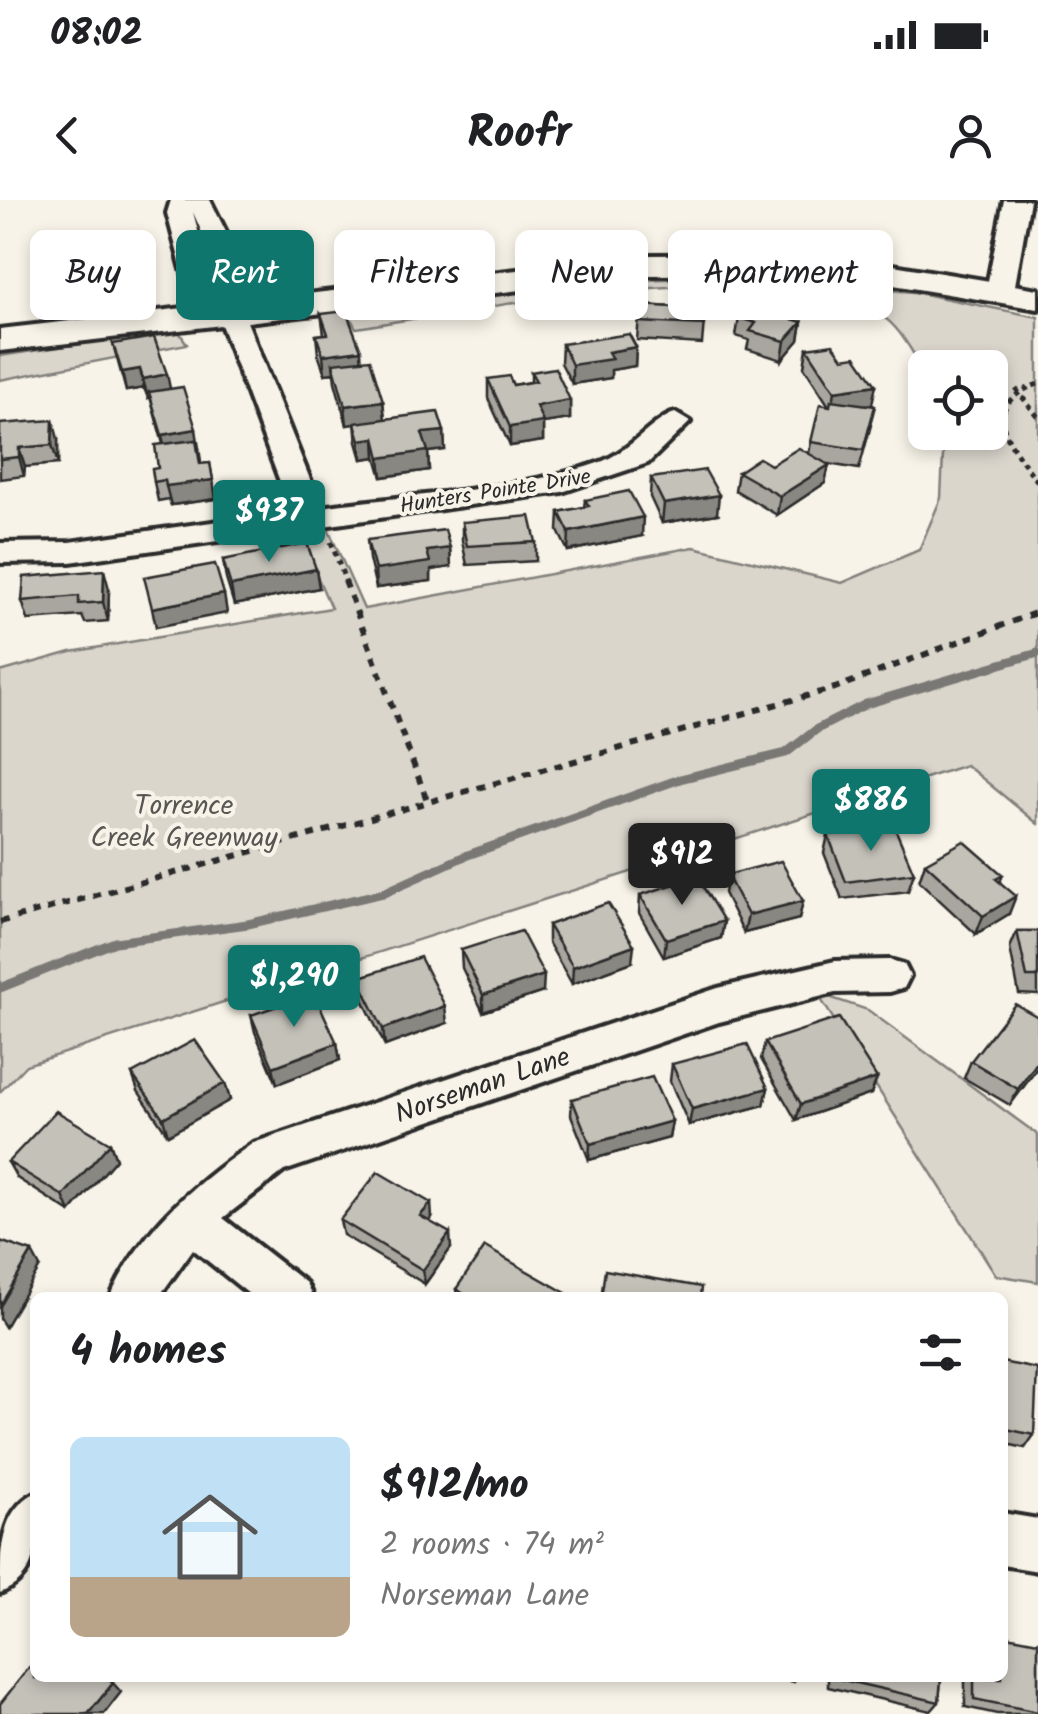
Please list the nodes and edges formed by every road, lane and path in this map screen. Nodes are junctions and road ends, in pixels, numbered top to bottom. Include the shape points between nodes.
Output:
1 (184, 200) edge
2 (195, 200) edge
3 (1017, 200) edge
4 (185, 230) edge
5 (214, 230) edge
6 (1000, 291) junction
7 (314, 292) edge
8 (1038, 299) edge
9 (176, 308) edge
10 (234, 320) edge
11 (0, 340) edge
12 (1038, 384) edge
13 (1016, 389) junction
14 (1038, 418) edge
15 (676, 422) dead end
16 (1038, 482) edge
17 (317, 521) junction
18 (0, 554) edge
19 (1038, 612) edge
20 (428, 803) junction
21 (0, 922) edge
22 (890, 976) dead end
23 (190, 1220) junction
24 (137, 1292) edge
25 (282, 1292) edge
26 (30, 1525) edge
27 (1008, 1540) edge
28 (1038, 1545) edge
29 (0, 1567) edge

1 - 4 street
2 - 5 street
3 - 6 street
6 - 7 main road via 794,264 648,264
6 - 8 main road
9 - 11 main road
10 - 17 street
12 - 13 path
13 - 14 path
13 - 16 path via 1001,410 1004,430
15 - 17 street, Hunters Pointe Drive via 652,451 632,462 562,483
17 - 18 street, Hunters Pointe Drive via 70,552
17 - 20 path
19 - 20 path via 836,688
20 - 21 path
22 - 23 street, Norseman Lane via 835,977 718,1005 343,1131 269,1157
23 - 24 street, Norseman Lane via 163,1248
23 - 25 street
26 - 29 street
27 - 28 street

